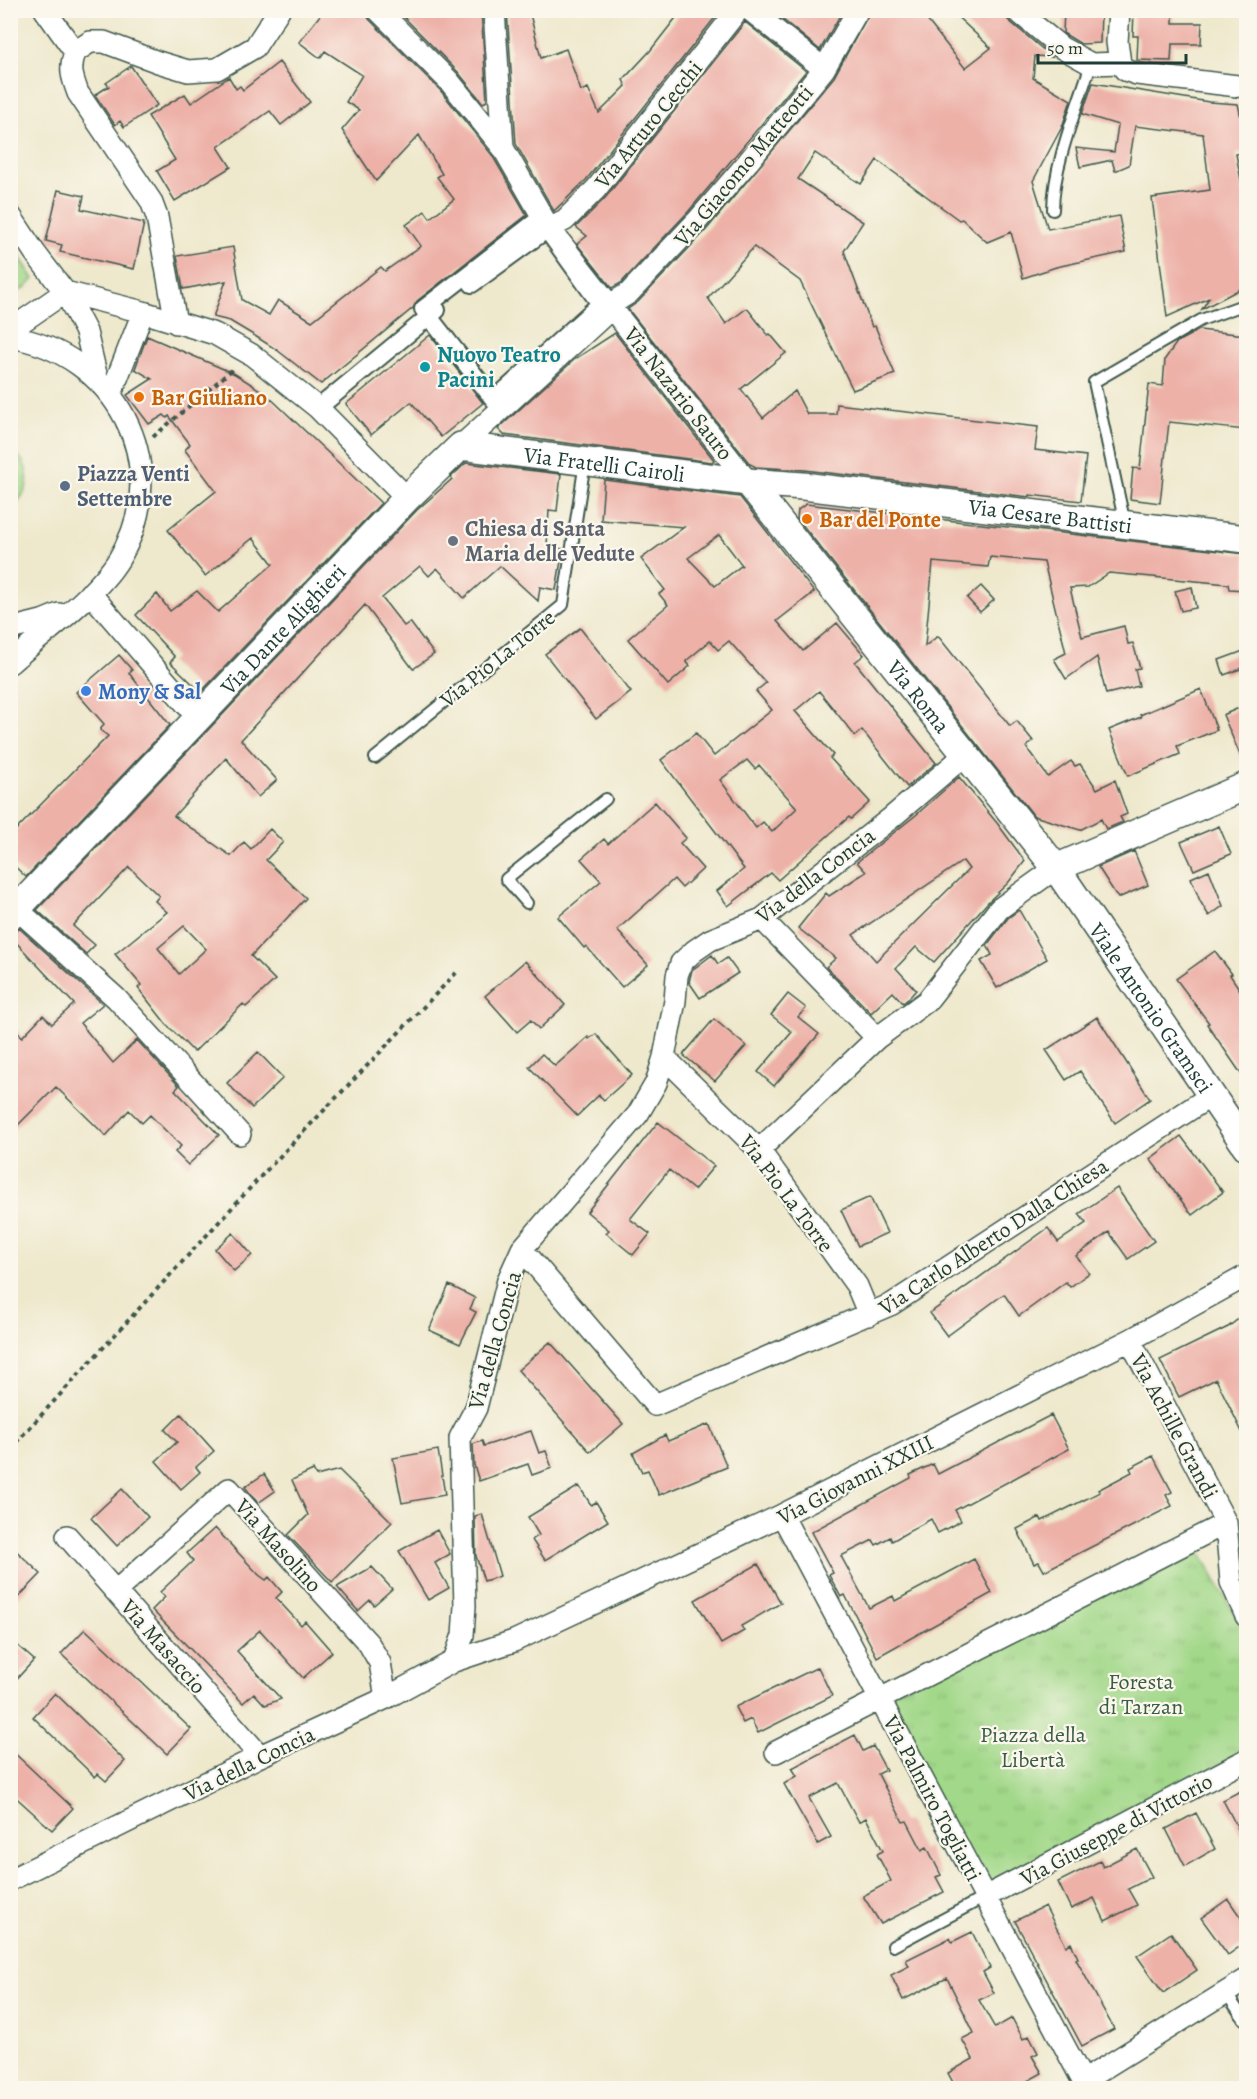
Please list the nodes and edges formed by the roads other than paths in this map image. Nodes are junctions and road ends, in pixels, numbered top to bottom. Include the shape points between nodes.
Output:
1 (45, 10) edge
2 (279, 10) edge
3 (494, 10) edge
4 (738, 10) edge
5 (750, 10) edge
6 (858, 10) edge
7 (1016, 10) edge
8 (1119, 10) edge
9 (380, 11) edge
10 (75, 52) junction
11 (1120, 63) junction
12 (1091, 64) junction
13 (824, 69) junction
14 (1246, 87) edge
15 (503, 148) junction
16 (1053, 210) dead end
17 (10, 214) edge
18 (548, 229) junction
19 (66, 292) junction
20 (610, 304) junction
21 (1246, 304) edge
22 (143, 312) junction
23 (429, 316) junction
24 (176, 323) junction
25 (10, 330) edge
26 (10, 337) edge
27 (97, 378) junction
28 (111, 394) junction
29 (318, 408) junction
30 (461, 446) junction
31 (585, 462) junction
32 (748, 482) junction
33 (803, 486) junction
34 (407, 498) junction
35 (1125, 524) junction
36 (782, 525) junction
37 (1246, 539) edge
38 (90, 593) junction
39 (10, 628) edge
40 (10, 663) edge
41 (198, 718) junction
42 (966, 754) junction
43 (375, 758) dead end
44 (1246, 786) edge
45 (606, 799) dead end
46 (1056, 868) junction
47 (526, 903) dead end
48 (14, 912) edge
49 (762, 919) junction
50 (877, 1038) junction
51 (664, 1057) junction
52 (1212, 1095) junction
53 (240, 1134) dead end
54 (1246, 1146) edge
55 (759, 1150) junction
56 (522, 1250) junction
57 (1246, 1276) edge
58 (869, 1315) junction
59 (1130, 1340) junction
60 (782, 1515) junction
61 (1226, 1523) junction
62 (67, 1536) dead end
63 (1239, 1578) edge
64 (116, 1592) junction
65 (1246, 1616) edge
66 (454, 1661) junction
67 (386, 1698) junction
68 (881, 1698) junction
69 (776, 1752) dead end
70 (260, 1756) junction
71 (1246, 1760) edge
72 (10, 1880) edge
73 (985, 1898) junction
74 (893, 1946) dead end
75 (1246, 1980) edge
76 (1226, 1993) junction
77 (1246, 2017) edge

1 - 10 street
2 - 10 street via 255,47 217,69 188,71 104,42 90,42
3 - 15 street
4 - 18 street, Via Arturo Cecchi via 596,189 565,220
5 - 13 street
6 - 13 street, Via Giacomo Matteotti
7 - 12 street via 1062,48
8 - 11 street
9 - 15 street, Via Nazario Sauro via 449,81
10 - 24 street via 70,74 78,93 152,201 163,241
11 - 12 street
11 - 14 street via 1125,70 1137,74
12 - 16 lane via 1053,191
13 - 20 street, Via Giacomo Matteotti via 697,221 629,292
15 - 18 street, Via Nazario Sauro
17 - 19 street
18 - 20 street, Via Nazario Sauro
18 - 23 street
18 - 23 street via 600,304 494,400
19 - 22 street
19 - 25 street
19 - 27 street via 86,332
20 - 30 street, Via Giacomo Matteotti via 601,318
20 - 32 street, Via Nazario Sauro
21 - 35 lane via 1201,320 1094,382
22 - 24 street
22 - 28 street
23 - 29 street
24 - 29 street via 215,334 251,354
26 - 27 street via 54,348
27 - 28 street
28 - 38 street via 137,451 140,495 129,539 119,559
29 - 34 street
30 - 31 street, Via Fratelli Cairoli
30 - 34 street, Via Dante Alighieri
31 - 32 street, Via Fratelli Cairoli
31 - 43 lane, Via Pio La Torre via 563,605
32 - 33 street, Via Cesare Battisti
32 - 36 street, Via Roma
33 - 35 street, Via Cesare Battisti
33 - 36 street via 785,498 779,514
34 - 41 street, Via Dante Alighieri
35 - 37 street, Via Cesare Battisti
36 - 42 street, Via Roma
38 - 39 street via 59,614
38 - 40 street
38 - 41 street
41 - 48 street, Via Dante Alighieri
42 - 46 street, Via Roma
42 - 49 street, Via della Concia
44 - 46 street
45 - 47 lane via 506,879
46 - 50 street via 999,909 927,1001
46 - 52 street, Viale Antonio Gramsci
48 - 53 street via 116,998
49 - 50 street
49 - 51 street, Via della Concia via 711,940 681,963
50 - 55 street
51 - 55 street, Via Pio La Torre
51 - 56 street, Via della Concia via 656,1083 638,1114
52 - 54 street, Viale Antonio Gramsci
52 - 58 street, Via Carlo Alberto Dalla Chiesa via 892,1304
55 - 58 street, Via Pio La Torre via 857,1286
56 - 58 street, Via Carlo Alberto Dalla Chiesa via 654,1405
56 - 66 street, Via della Concia via 508,1280 476,1408 460,1438 465,1606 463,1635
57 - 59 street, Via Giovanni XXIII
59 - 60 street, Via Giovanni XXIII
59 - 61 street, Via Achille Grandi
60 - 66 street, Via Giovanni XXIII via 514,1641
60 - 68 street, Via Palmiro Togliatti
61 - 63 street, Via Achille Grandi
61 - 68 street
62 - 64 street, Via Masaccio
63 - 65 street, Via Achille Grandi
64 - 67 street, Via Masolino via 228,1490 369,1644 380,1663
64 - 70 street, Via Masaccio
66 - 67 street, Via della Concia
67 - 70 street, Via della Concia
68 - 69 street
68 - 73 street, Via Palmiro Togliatti
70 - 72 street, Via della Concia
71 - 73 street, Via Giuseppe di Vittorio
73 - 74 lane
73 - 76 street, Via Palmiro Togliatti via 1083,2081
75 - 76 street
76 - 77 lane

